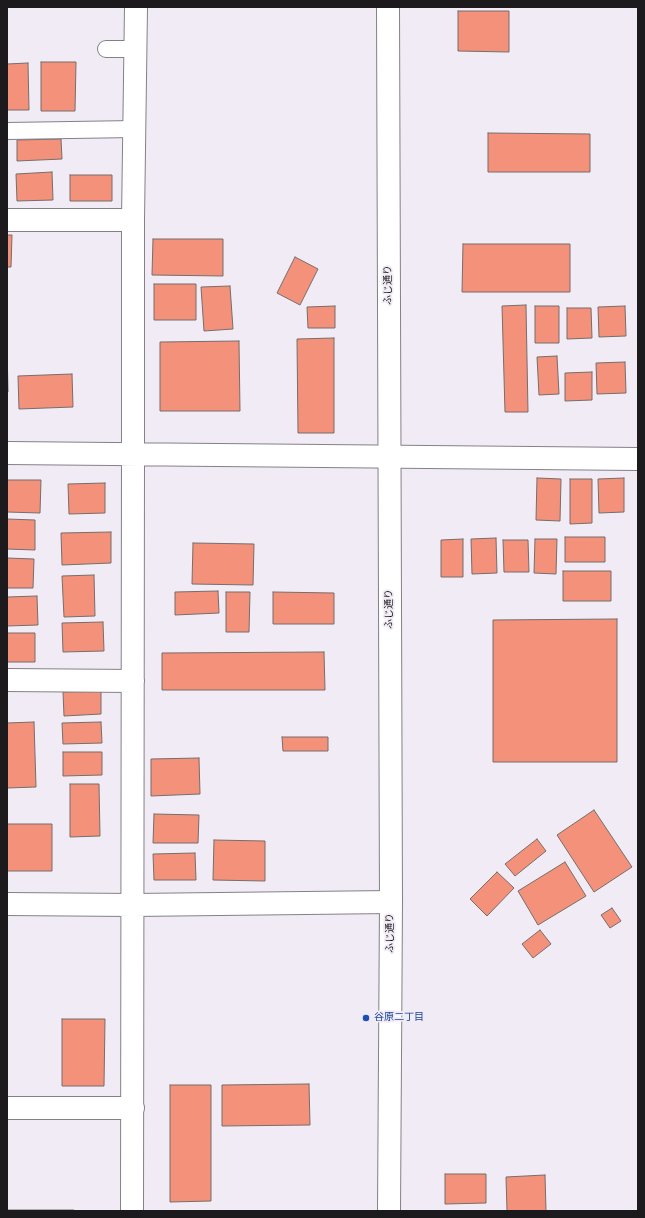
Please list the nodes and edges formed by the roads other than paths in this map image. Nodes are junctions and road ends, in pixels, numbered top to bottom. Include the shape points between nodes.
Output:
1 (136, 7) edge
2 (388, 7) edge
3 (106, 49) dead end
4 (136, 49) junction
5 (135, 128) junction
6 (7, 131) edge
7 (7, 220) edge
8 (133, 220) junction
9 (7, 453) edge
10 (133, 453) junction
11 (390, 456) junction
12 (638, 459) edge
13 (7, 680) edge
14 (133, 681) junction
15 (391, 902) junction
16 (7, 904) edge
17 (133, 905) junction
18 (7, 1108) edge
19 (133, 1108) junction
20 (132, 1211) edge
21 (389, 1211) edge

1 - 4 street
2 - 11 street, ふじ通り
3 - 4 lane
4 - 5 street
5 - 6 lane
5 - 8 street
7 - 8 street
8 - 10 street
9 - 10 street
10 - 11 street
10 - 14 street
11 - 12 street
11 - 15 street, ふじ通り
13 - 14 street
14 - 17 street
15 - 17 street
15 - 21 street, ふじ通り
16 - 17 street
17 - 19 street
18 - 19 street
19 - 20 street

